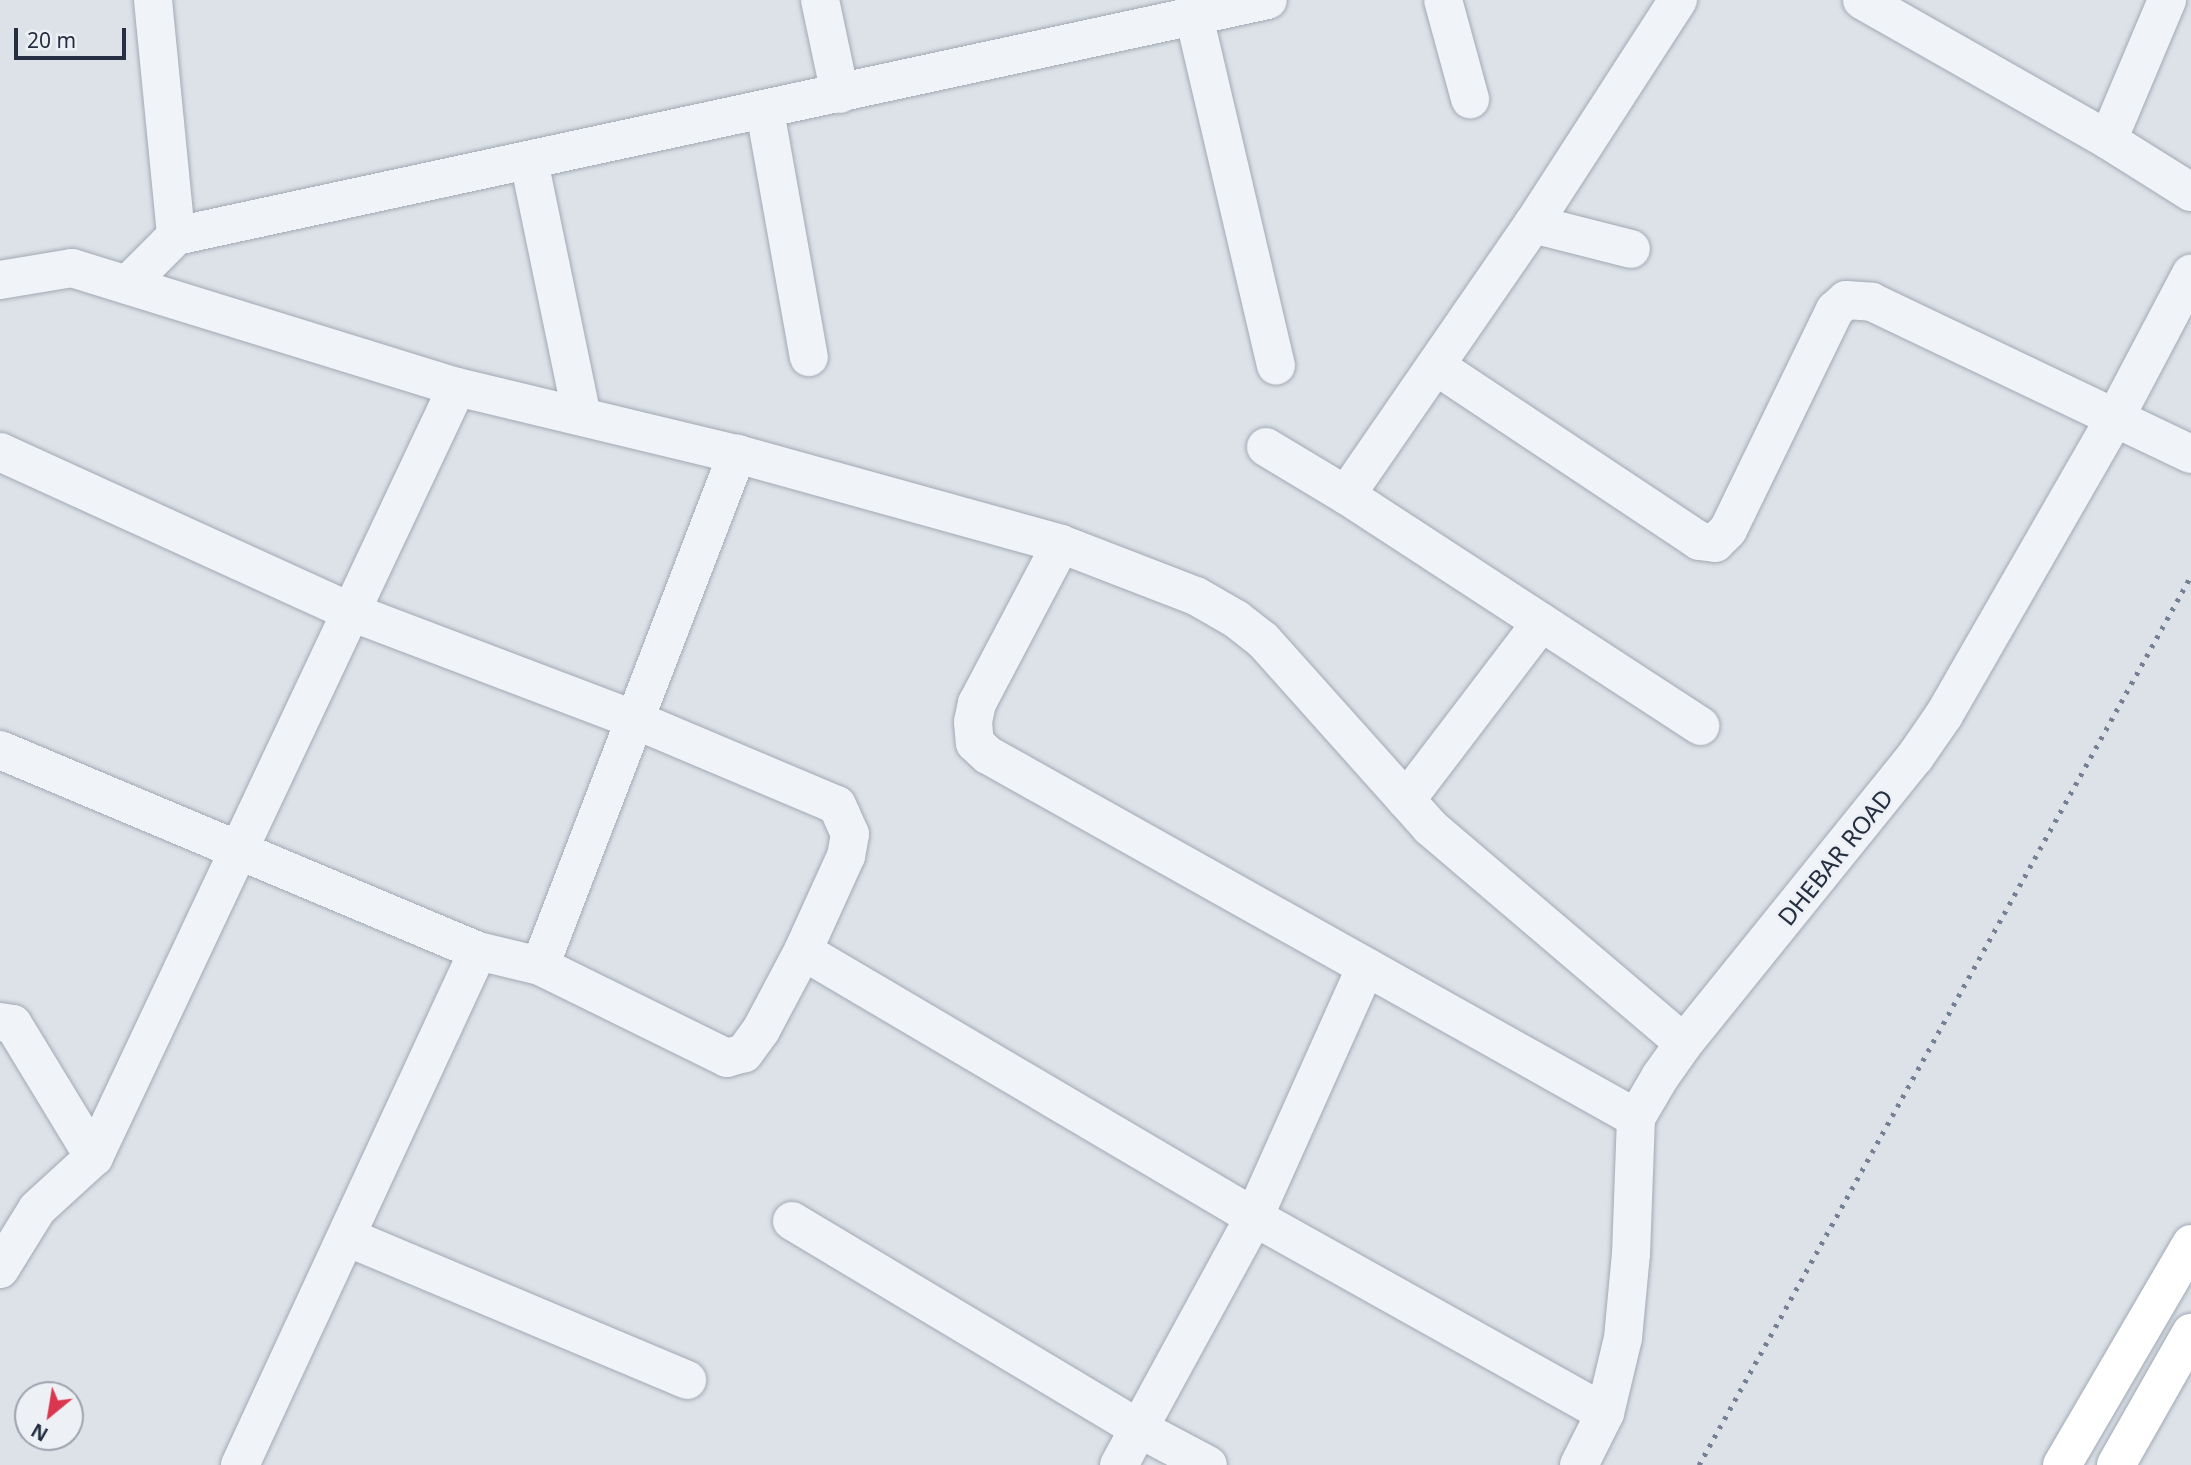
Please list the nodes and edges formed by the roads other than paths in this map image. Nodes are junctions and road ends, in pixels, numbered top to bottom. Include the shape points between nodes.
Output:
1 (153, 0) edge
2 (820, 0) edge
3 (1268, 0) edge
4 (1443, 0) edge
5 (1678, 0) edge
6 (1862, 0) edge
7 (2167, 0) edge
8 (1910, 12) edge
9 (1194, 16) junction
10 (840, 94) junction
11 (1470, 99) dead end
12 (765, 111) junction
13 (2108, 140) junction
14 (529, 161) junction
15 (2191, 192) edge
16 (1533, 224) junction
17 (176, 236) junction
18 (1631, 249) dead end
19 (2191, 274) edge
20 (0, 280) edge
21 (127, 285) junction
22 (809, 356) dead end
23 (1276, 366) dead end
24 (1436, 366) junction
25 (457, 387) junction
26 (582, 416) junction
27 (2116, 416) junction
28 (1266, 447) dead end
29 (0, 452) edge
30 (737, 454) junction
31 (2191, 454) edge
32 (1346, 495) junction
33 (1061, 544) junction
34 (351, 612) junction
35 (1541, 623) junction
36 (633, 719) junction
37 (1700, 726) dead end
38 (0, 750) edge
39 (1406, 800) junction
40 (239, 849) junction
41 (478, 951) junction
42 (803, 951) junction
43 (540, 966) junction
44 (1366, 967) junction
45 (0, 1022) edge
46 (1685, 1043) junction
47 (1636, 1118) junction
48 (94, 1157) junction
49 (1254, 1217) junction
50 (792, 1221) dead end
51 (347, 1237) junction
52 (2191, 1244) edge
53 (0, 1269) edge
54 (2150, 1314) junction
55 (2190, 1335) edge
56 (687, 1380) dead end
57 (1605, 1413) junction
58 (1138, 1428) junction
59 (240, 1465) edge
60 (1119, 1465) edge
61 (1208, 1465) edge
62 (1579, 1465) edge
63 (2062, 1465) edge
64 (2116, 1465) edge

1 - 17 street
2 - 10 street
3 - 9 street
4 - 11 street
5 - 16 street
6 - 8 street
7 - 13 street
8 - 13 street
9 - 10 street
9 - 23 street
10 - 12 street
12 - 14 street
12 - 22 street
13 - 15 street
14 - 17 street
14 - 26 street
16 - 18 street
16 - 24 street
17 - 21 street
19 - 27 street, DHEBAR ROAD
20 - 21 street via 72,268
21 - 25 street
24 - 27 street via 1679,529 1699,541 1715,543 1728,530 1835,310 1846,300 1872,302
24 - 32 street
25 - 26 street
25 - 34 street
26 - 30 street
27 - 31 street
27 - 46 street, DHEBAR ROAD via 1944,715
28 - 32 street
29 - 34 street
30 - 33 street
30 - 36 street
32 - 35 street
33 - 39 street via 1196,596 1236,619 1283,661
33 - 44 street via 977,703 972,722 975,743 988,755
34 - 36 street
34 - 40 street
35 - 37 street
35 - 39 street
36 - 42 street via 837,804 850,834 846,856
36 - 43 street
38 - 40 street
39 - 46 street via 1452,847
40 - 41 street
40 - 48 street
41 - 43 street
41 - 51 street
42 - 43 street via 761,1030 744,1053 727,1058
42 - 49 street
44 - 47 street
44 - 49 street
45 - 48 street via 13,1024
46 - 47 street, DHEBAR ROAD
47 - 57 street, DHEBAR ROAD via 1623,1338
48 - 53 street via 37,1209
49 - 57 street
49 - 58 street
50 - 58 street
51 - 56 street
51 - 59 street
52 - 54 main road
54 - 55 street
54 - 63 main road
55 - 64 main road
57 - 62 street, DHEBAR ROAD
58 - 60 street
58 - 61 street

